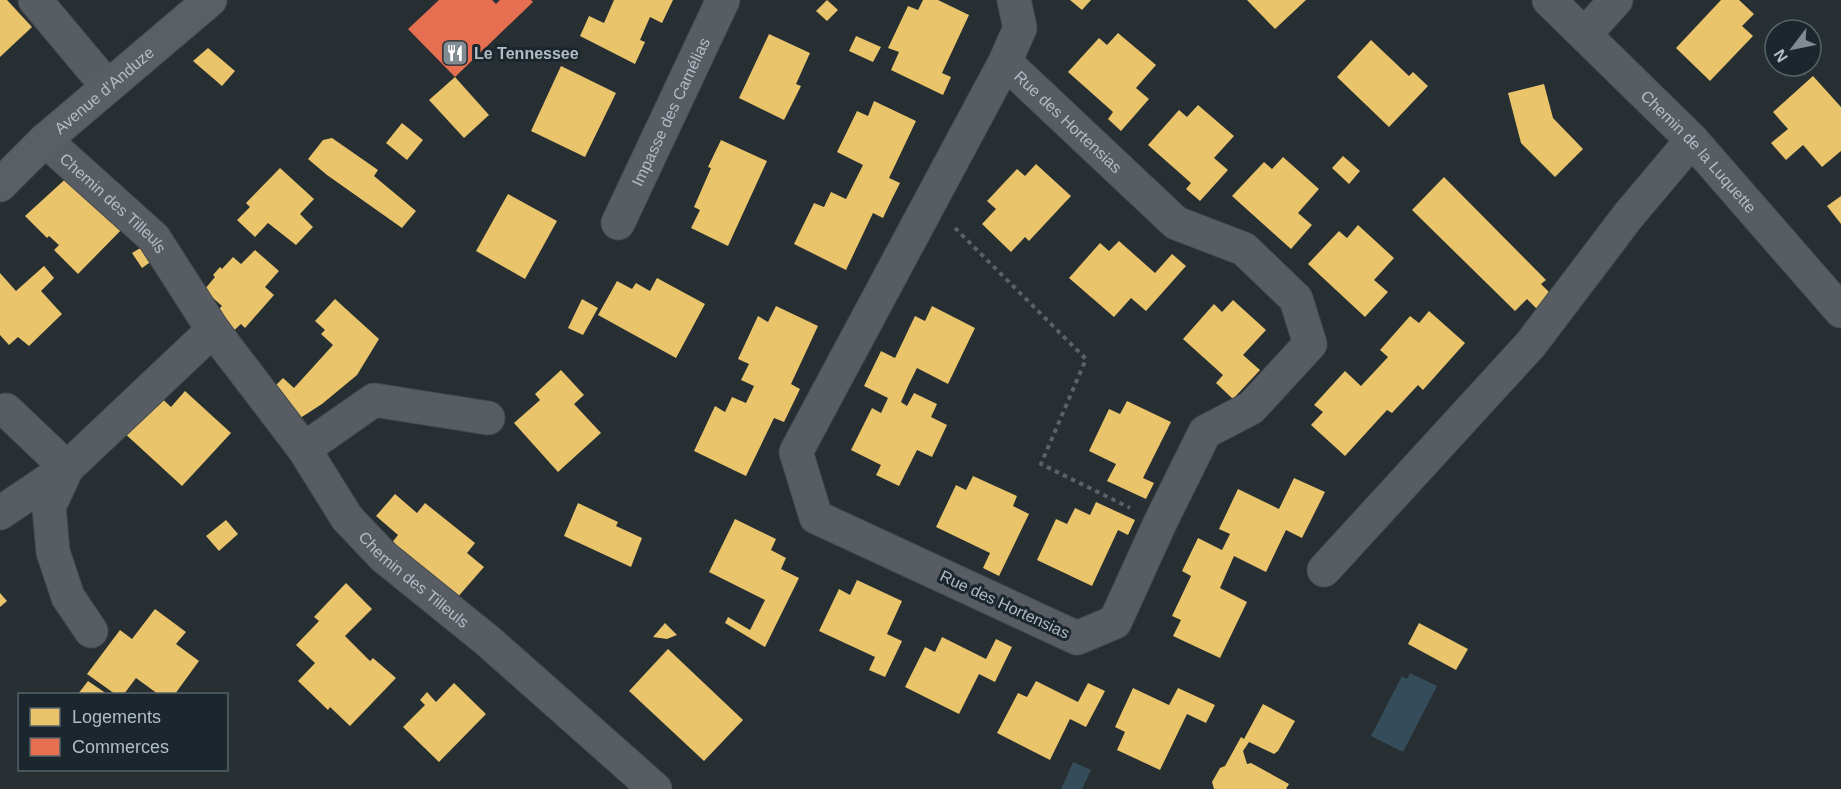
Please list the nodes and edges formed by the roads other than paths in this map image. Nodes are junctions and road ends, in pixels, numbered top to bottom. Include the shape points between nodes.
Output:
1 (35, 0) edge
2 (210, 0) edge
3 (723, 0) edge
4 (1014, 0) edge
5 (1549, 0) edge
6 (1616, 0) edge
7 (1585, 34) junction
8 (1005, 62) junction
9 (107, 86) junction
10 (45, 140) junction
11 (1692, 140) junction
12 (0, 185) edge
13 (618, 223) dead end
14 (1841, 311) edge
15 (213, 330) junction
16 (6, 410) dead end
17 (488, 418) dead end
18 (304, 449) junction
19 (67, 468) junction
20 (0, 513) edge
21 (1324, 570) dead end
22 (91, 631) dead end
23 (655, 789) edge

1 - 9 street
2 - 9 main road, Avenue d'Anduze
3 - 13 street, Impasse des Camélias
4 - 8 street, Rue des Hortensias via 1020,28
5 - 7 street, Chemin de la Luquette
6 - 7 street
7 - 11 street, Chemin de la Luquette
8 - 8 street, Rue des Hortensias via 1176,223 1244,249 1296,299 1310,344 1251,408 1205,432 1115,622 1077,638 816,516 796,452
9 - 10 main road, Avenue d'Anduze
10 - 12 main road, Avenue d'Anduze
10 - 15 street, Chemin des Tilleuls via 154,238
11 - 14 street, Chemin de la Luquette
11 - 21 street via 1628,216 1531,344
15 - 18 street, Chemin des Tilleuls
15 - 19 street
16 - 19 street
17 - 18 street via 374,400
18 - 23 street, Chemin des Tilleuls via 347,518 384,557 488,641
19 - 20 street
19 - 22 street via 49,507 53,552 68,597

